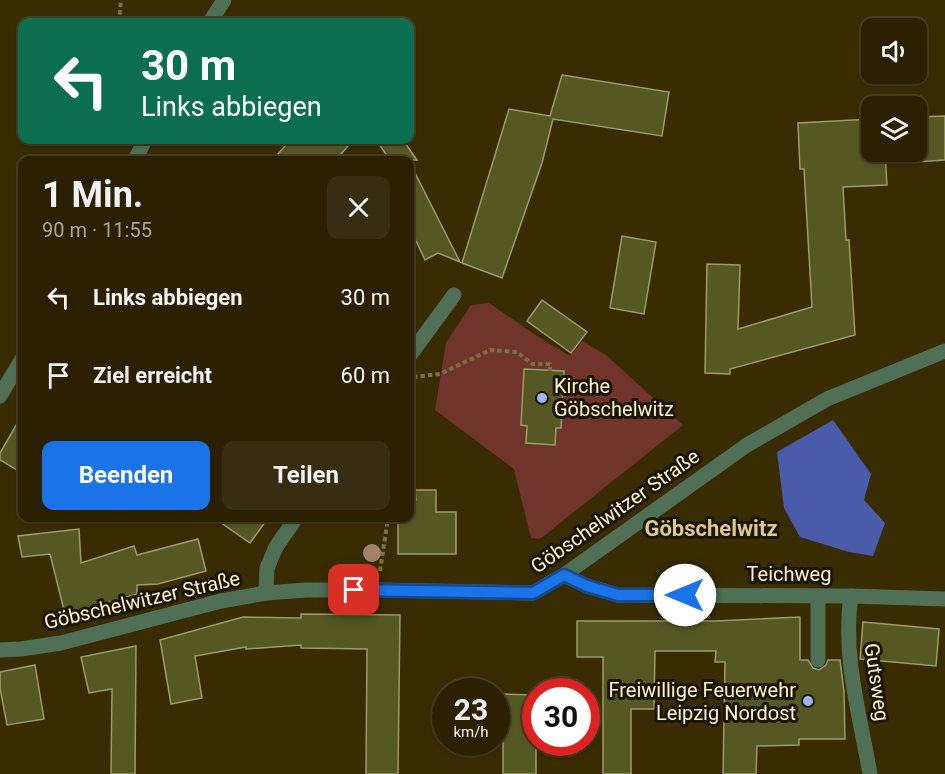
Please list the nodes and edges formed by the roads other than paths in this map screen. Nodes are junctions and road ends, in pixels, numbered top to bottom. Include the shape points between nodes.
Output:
1 (224, 0) edge
2 (213, 18) edge
3 (454, 295) dead end
4 (414, 350) edge
5 (945, 351) edge
6 (18, 366) edge
7 (0, 396) edge
8 (293, 522) edge
9 (564, 575) junction
10 (266, 593) junction
11 (818, 596) junction
12 (851, 596) junction
13 (945, 599) edge
14 (0, 650) edge
15 (818, 660) dead end
16 (870, 774) edge

1 - 2 street
3 - 4 street
5 - 9 street, Göbschelwitzer Straße via 827,399 747,445
6 - 7 street
8 - 10 street via 267,568
9 - 10 street, Göbschelwitzer Straße via 533,593
9 - 11 street, Teichweg via 618,595
10 - 14 street, Göbschelwitzer Straße via 61,643
11 - 12 street, Teichweg
11 - 15 street
12 - 13 street, Teichweg
12 - 16 street, Gutsweg via 851,667

